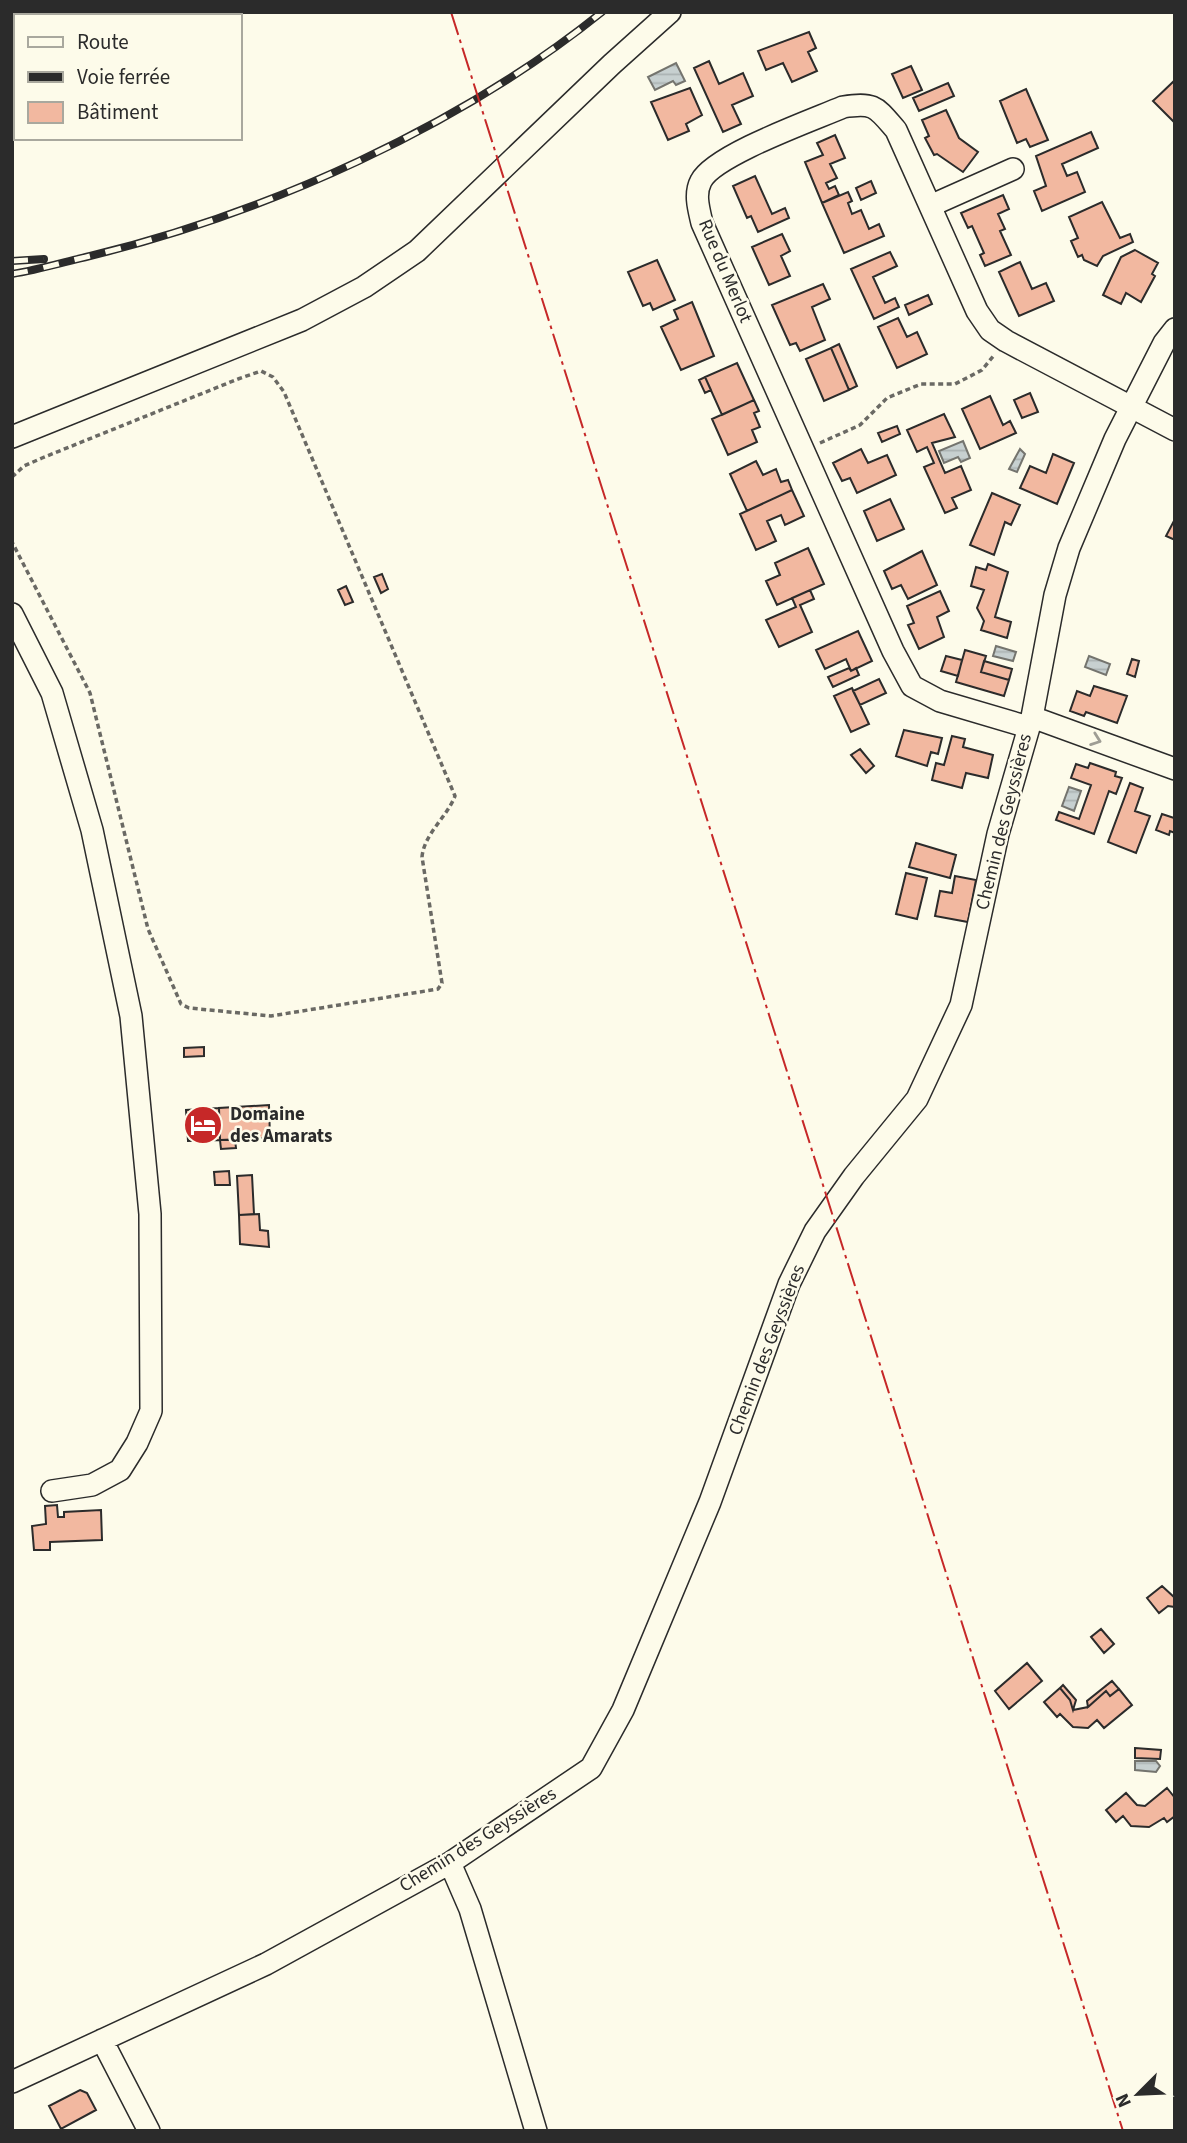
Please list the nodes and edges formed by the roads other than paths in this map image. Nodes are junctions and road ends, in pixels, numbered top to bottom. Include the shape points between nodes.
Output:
1 (670, 12) edge
2 (1013, 169) dead end
3 (930, 206) junction
4 (1175, 329) edge
5 (1131, 408) junction
6 (1175, 430) edge
7 (12, 438) edge
8 (12, 614) edge
9 (1030, 722) junction
10 (1175, 769) edge
11 (52, 1491) dead end
12 (450, 1863) junction
13 (102, 2040) junction
14 (12, 2082) edge
15 (149, 2131) edge
16 (536, 2131) edge

1 - 7 street via 417,251 364,287 302,320
2 - 3 street
3 - 5 street, Rue du Merlot via 990,330
3 - 9 street, Rue du Merlot via 896,130 875,106 862,104 843,107 718,162 699,184 702,223 912,686 940,701
4 - 5 street, Chemin des Geyssières
5 - 6 street, Rue du Merlot
5 - 9 street, Chemin des Geyssières via 1069,548
8 - 11 street via 52,693 92,830 131,1016 150,1214 151,1411 120,1470 92,1485
9 -> 10 street, Rue du Merlot
9 - 12 street, Chemin des Geyssières via 952,1027 917,1099 815,1231 789,1284 710,1502 623,1710 591,1768
12 - 13 street, Chemin des Geyssières via 266,1964
12 - 16 street via 470,1909
13 - 14 street, Chemin des Geyssières
13 - 15 street

